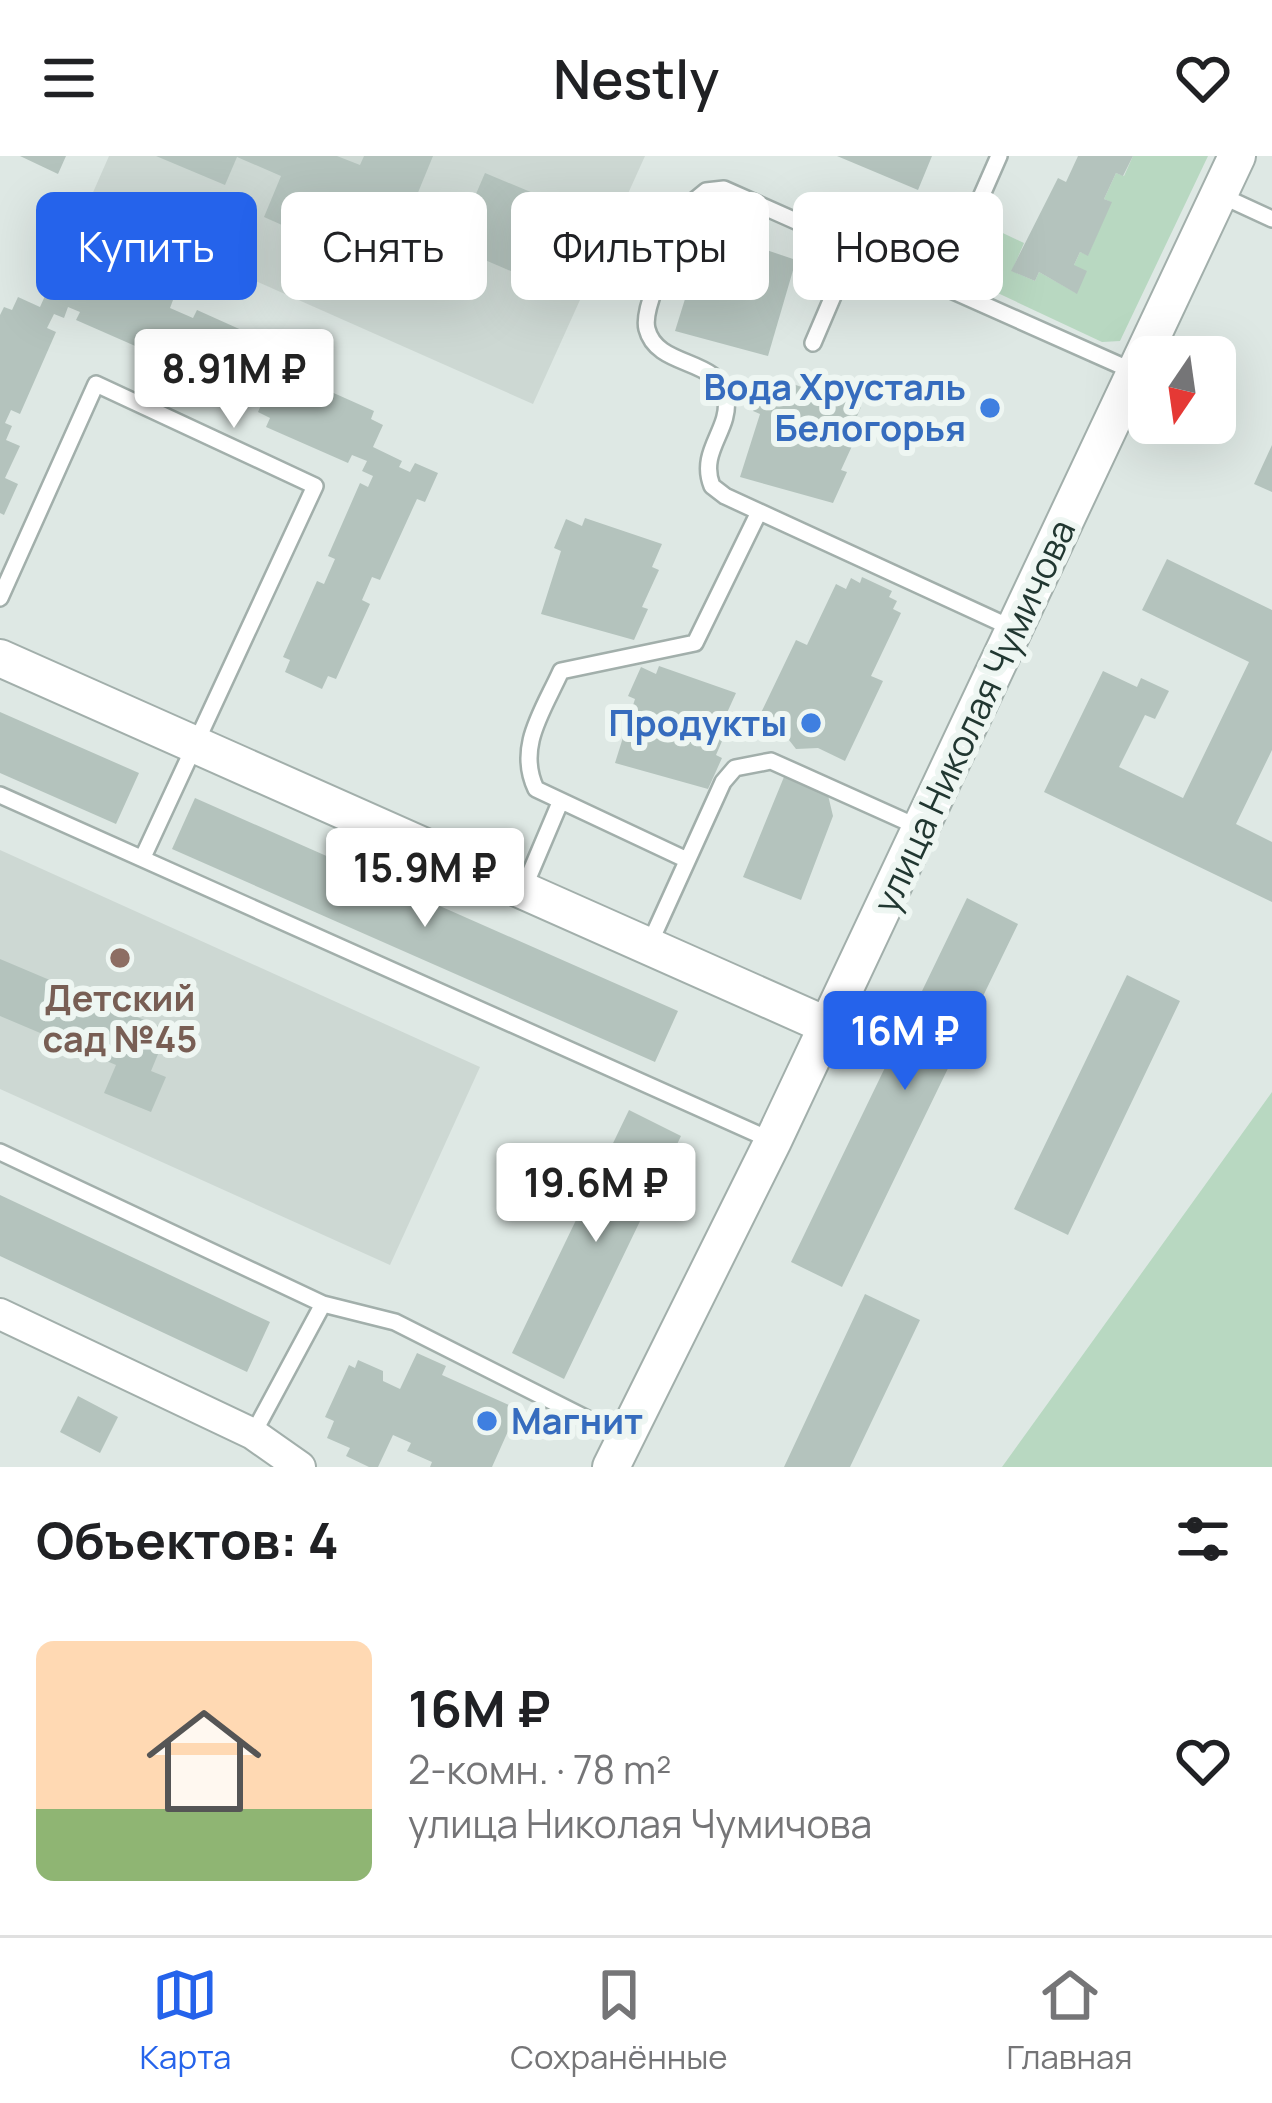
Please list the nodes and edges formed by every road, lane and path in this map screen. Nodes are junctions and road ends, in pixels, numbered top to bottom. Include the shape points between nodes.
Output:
1 (999, 156) edge
2 (1237, 156) edge
3 (983, 192) edge
4 (1219, 194) junction
5 (1272, 219) edge
6 (793, 220) edge
7 (831, 300) edge
8 (973, 300) edge
9 (1152, 336) edge
10 (813, 343) dead end
11 (1128, 369) edge
12 (1128, 387) edge
13 (759, 512) junction
14 (0, 598) edge
15 (1014, 628) junction
16 (0, 658) edge
17 (191, 743) junction
18 (0, 794) edge
19 (559, 805) junction
20 (921, 828) junction
21 (143, 857) junction
22 (687, 860) junction
23 (523, 890) junction
24 (649, 946) junction
25 (828, 1026) junction
26 (773, 1141) junction
27 (0, 1152) edge
28 (323, 1304) junction
29 (0, 1314) edge
30 (253, 1434) junction
31 (618, 1452) edge
32 (300, 1467) edge

1 - 3 lane
2 - 4 street, улица Николая Чумичова
4 - 5 lane
4 - 9 street, улица Николая Чумичова
6 - 13 lane via 724,189 706,191 695,200 645,320 650,341 722,385 727,401 708,454 712,485
7 - 10 lane
8 - 11 lane
12 - 15 street, улица Николая Чумичова
13 - 15 lane
13 - 19 lane via 695,643 561,671 526,749 536,789
14 - 17 lane via 96,384 315,486
15 - 20 street, улица Николая Чумичова
16 - 17 street
17 - 21 lane
17 - 23 street
18 - 21 lane
19 - 22 lane
19 - 23 lane
20 - 22 lane via 771,760 750,762 723,782
20 - 25 street, улица Николая Чумичова
21 - 26 lane
22 - 24 lane
23 - 24 street
24 - 25 street
25 - 26 street, улица Николая Чумичова
26 - 31 street, улица Николая Чумичова
27 - 28 lane
28 - 30 lane
28 - 31 lane via 395,1322
29 - 30 street
30 - 32 street

